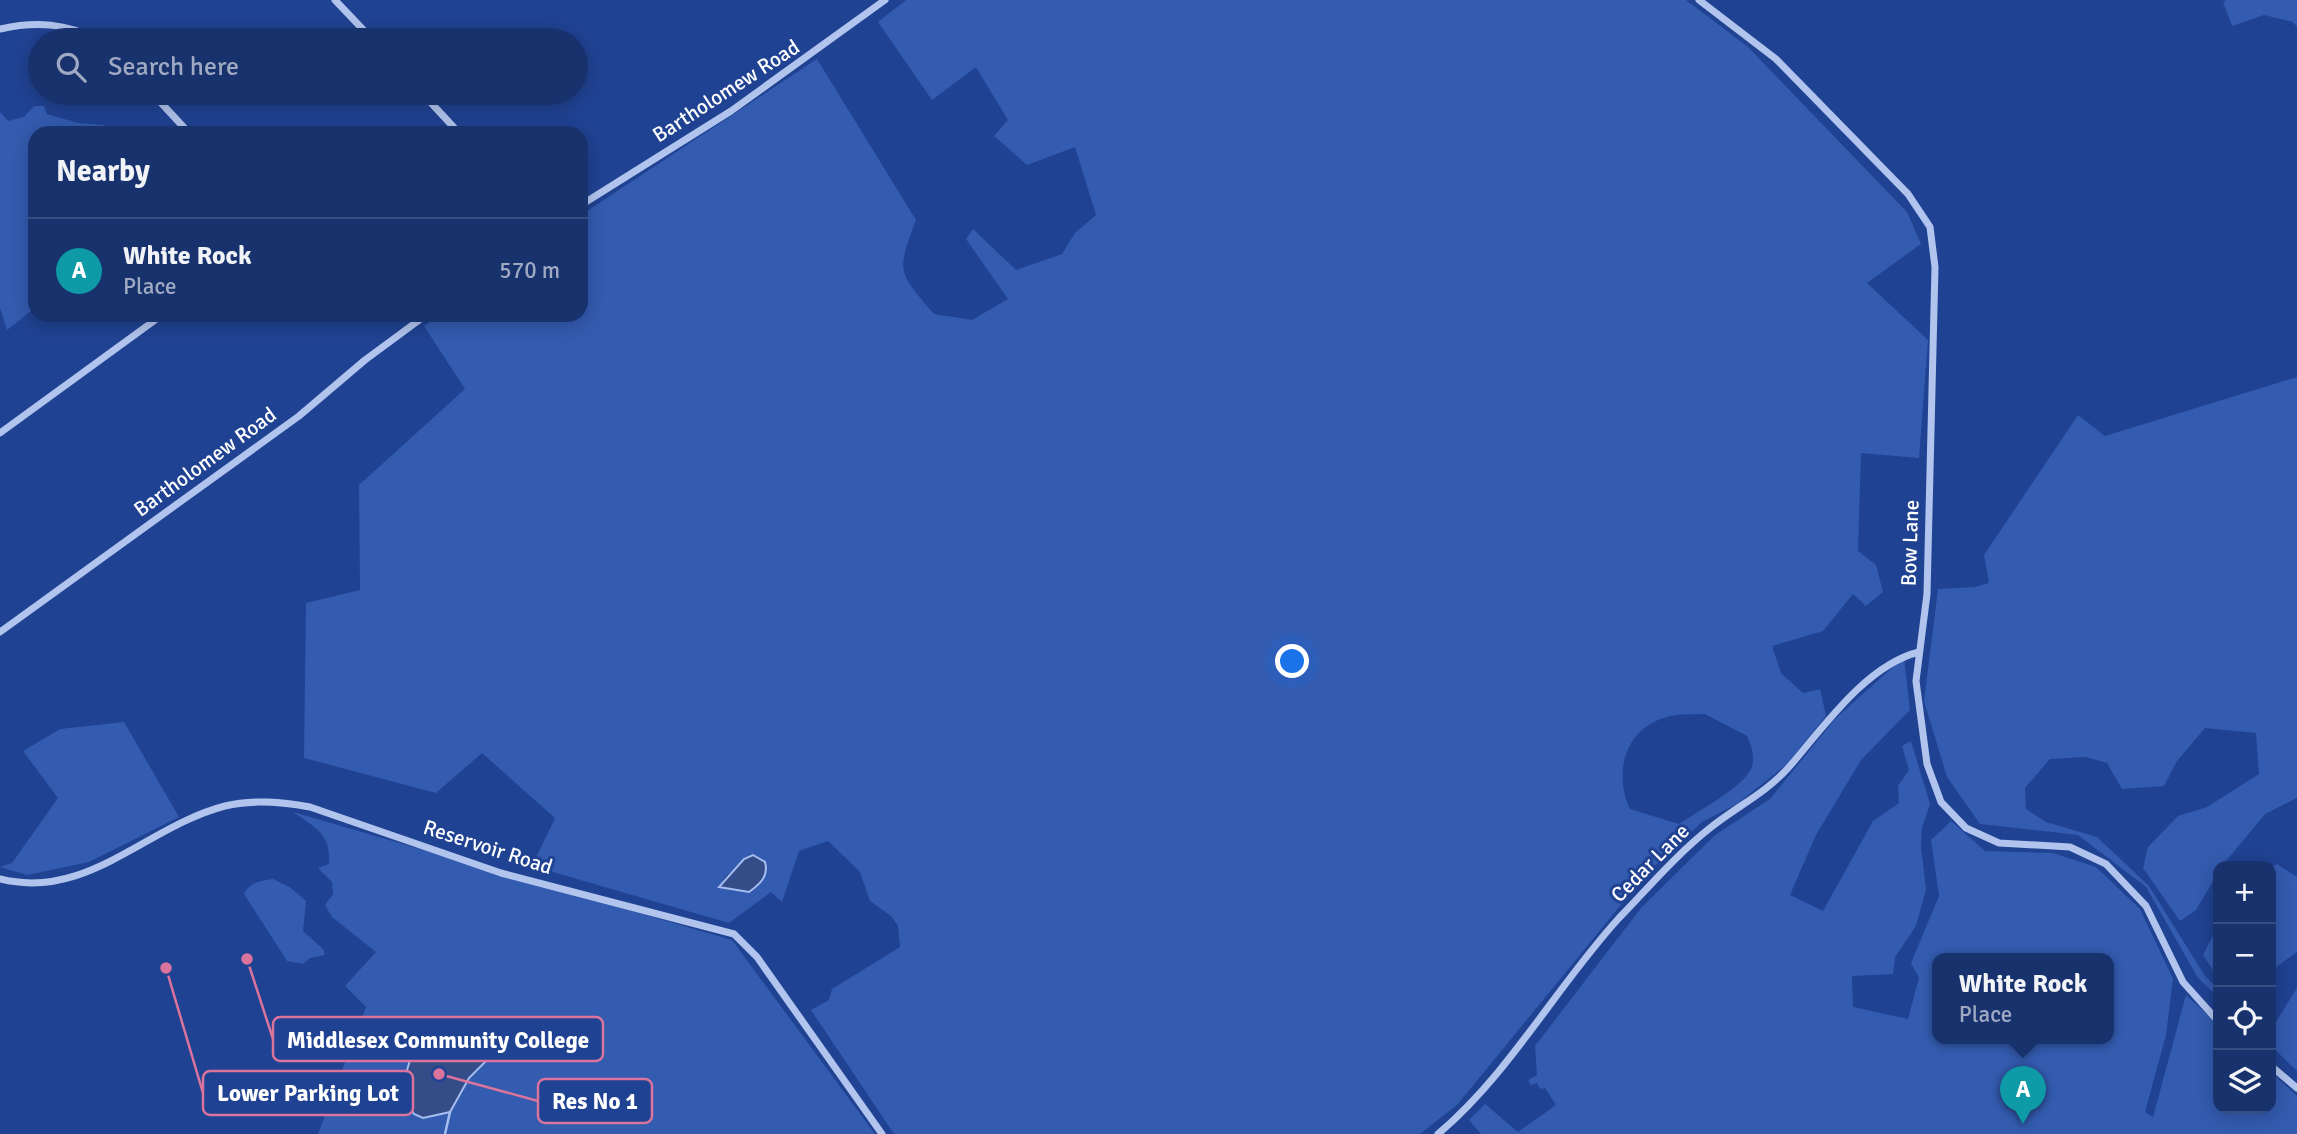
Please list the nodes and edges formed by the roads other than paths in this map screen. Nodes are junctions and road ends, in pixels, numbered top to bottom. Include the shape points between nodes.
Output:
1 (335, 0) edge
2 (885, 0) edge
3 (1699, 0) edge
4 (71, 28) edge
5 (362, 28) edge
6 (0, 29) edge
7 (163, 105) edge
8 (433, 105) edge
9 (182, 126) edge
10 (453, 126) edge
11 (588, 201) edge
12 (152, 322) edge
13 (417, 322) edge
14 (0, 433) edge
15 (0, 632) edge
16 (1919, 652) junction
17 (0, 879) edge
18 (2213, 1015) edge
19 (2276, 1070) edge
20 (2297, 1088) edge
21 (882, 1134) edge
22 (1438, 1134) edge

1 - 5 street
2 - 11 street, Bartholomew Road via 731,111
3 - 16 street, Bow Lane via 1776,59 1908,194 1930,227 1935,267 1927,594
4 - 6 street via 24,24
7 - 9 street
8 - 10 street
12 - 14 street
13 - 15 street, Bartholomew Road via 299,416
16 - 18 street, Bow Lane via 1919,724 1941,802 1966,828 1999,844 2070,848 2106,864 2146,906 2183,982
16 - 22 street, Cedar Lane via 1895,662 1847,699 1779,776 1744,807 1712,826 1671,865 1618,920 1480,1095
17 - 21 street, Reservoir Road via 32,885 71,879 226,806 281,802 310,807 501,873 734,934 757,957
19 - 20 street

